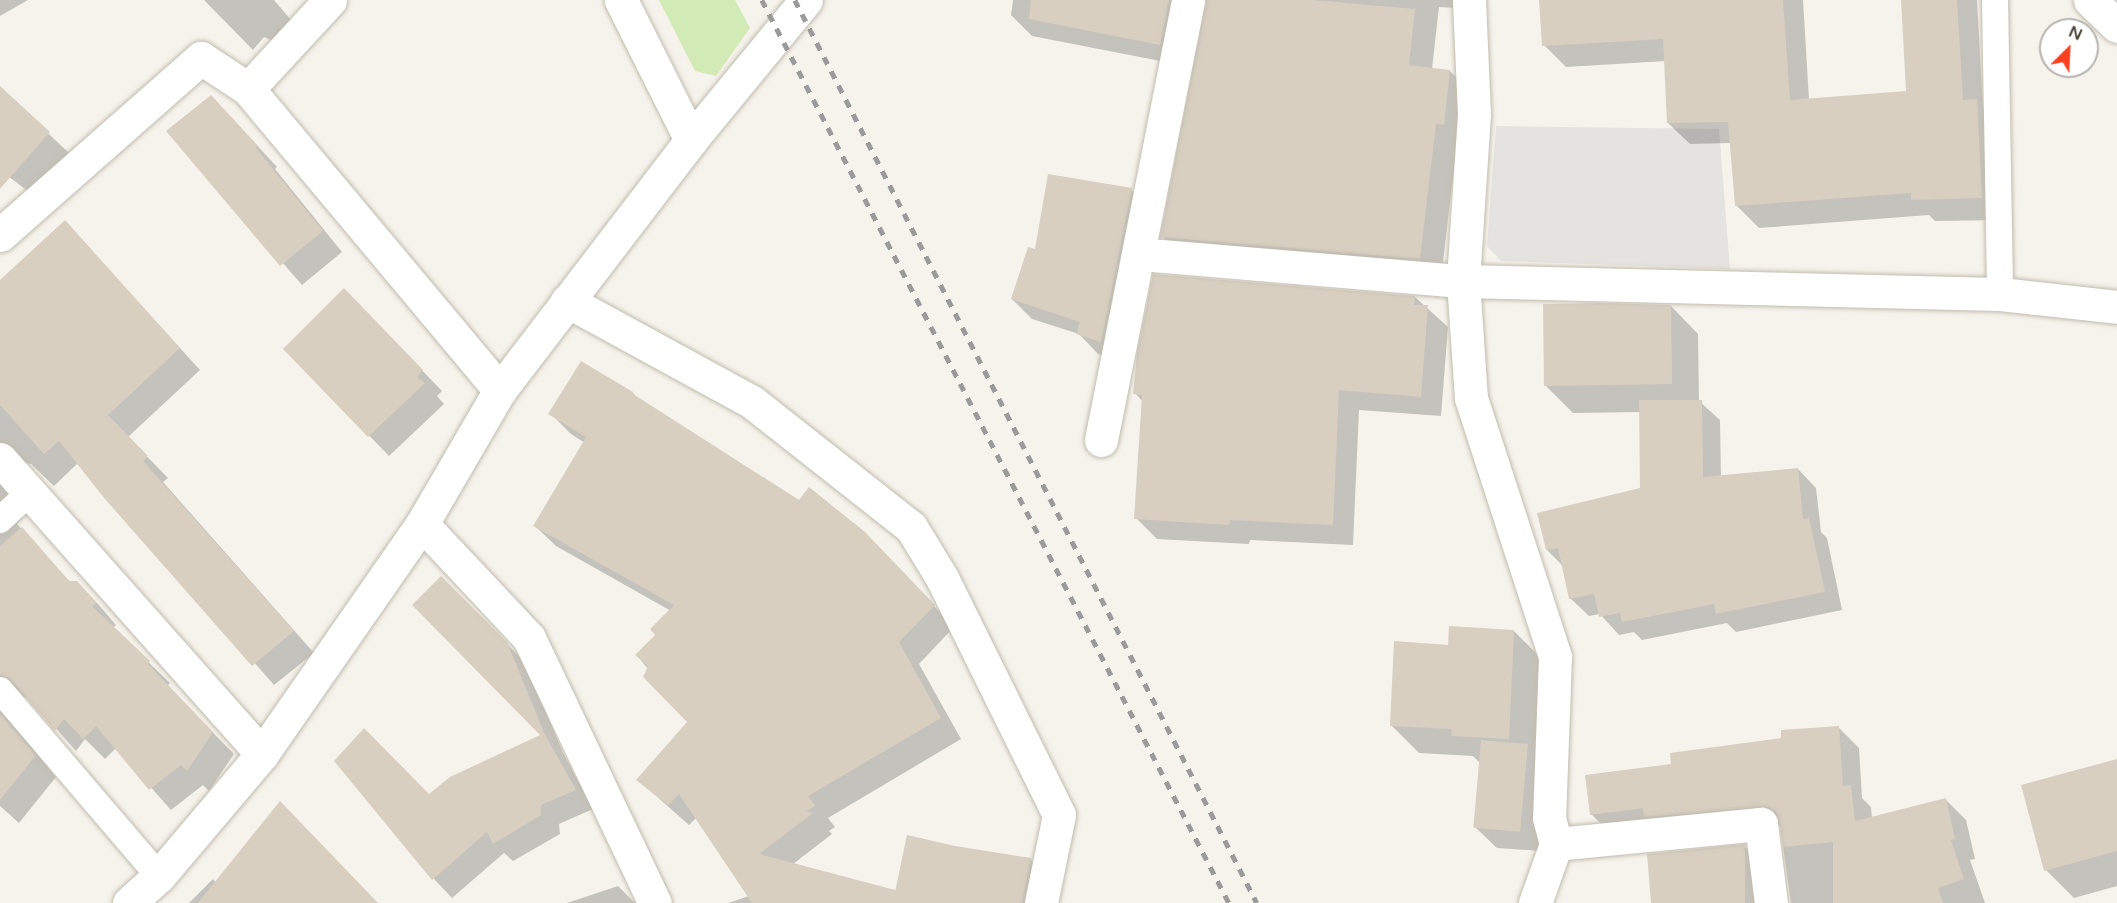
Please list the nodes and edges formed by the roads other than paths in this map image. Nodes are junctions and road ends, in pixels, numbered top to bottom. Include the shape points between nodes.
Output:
1 (330, 0) edge
2 (621, 0) edge
3 (806, 0) edge
4 (1188, 0) edge
5 (1469, 0) edge
6 (1995, 0) edge
7 (2090, 0) edge
8 (2117, 26) edge
9 (248, 89) junction
10 (691, 140) junction
11 (0, 236) edge
12 (1139, 254) junction
13 (1463, 281) junction
14 (2000, 294) junction
15 (567, 301) junction
16 (2117, 307) edge
17 (500, 390) junction
18 (1101, 440) dead end
19 (0, 459) edge
20 (29, 493) junction
21 (0, 520) edge
22 (422, 524) junction
23 (0, 690) edge
24 (262, 754) junction
25 (1556, 844) junction
26 (159, 876) junction
27 (129, 903) edge
28 (655, 903) edge
29 (1041, 903) edge
30 (1535, 903) edge
31 (1771, 903) edge

1 - 9 street
2 - 10 street
3 - 10 street
4 - 12 street
5 - 13 street via 1474,114
6 - 14 lane
7 - 8 street
9 - 11 street via 201,58
9 - 17 street
10 - 15 street
12 - 13 street
12 - 18 street
13 - 14 street
13 - 25 street via 1471,398 1555,657 1549,818
14 - 16 street
15 - 17 street
15 - 29 street via 752,402 911,527 942,578 1059,815
17 - 22 street
19 - 20 street
20 - 21 lane
20 - 24 street
22 - 24 street
22 - 28 street via 529,638
23 - 26 lane
24 - 26 street
25 - 30 street
25 - 31 street via 1761,824
26 - 27 street

